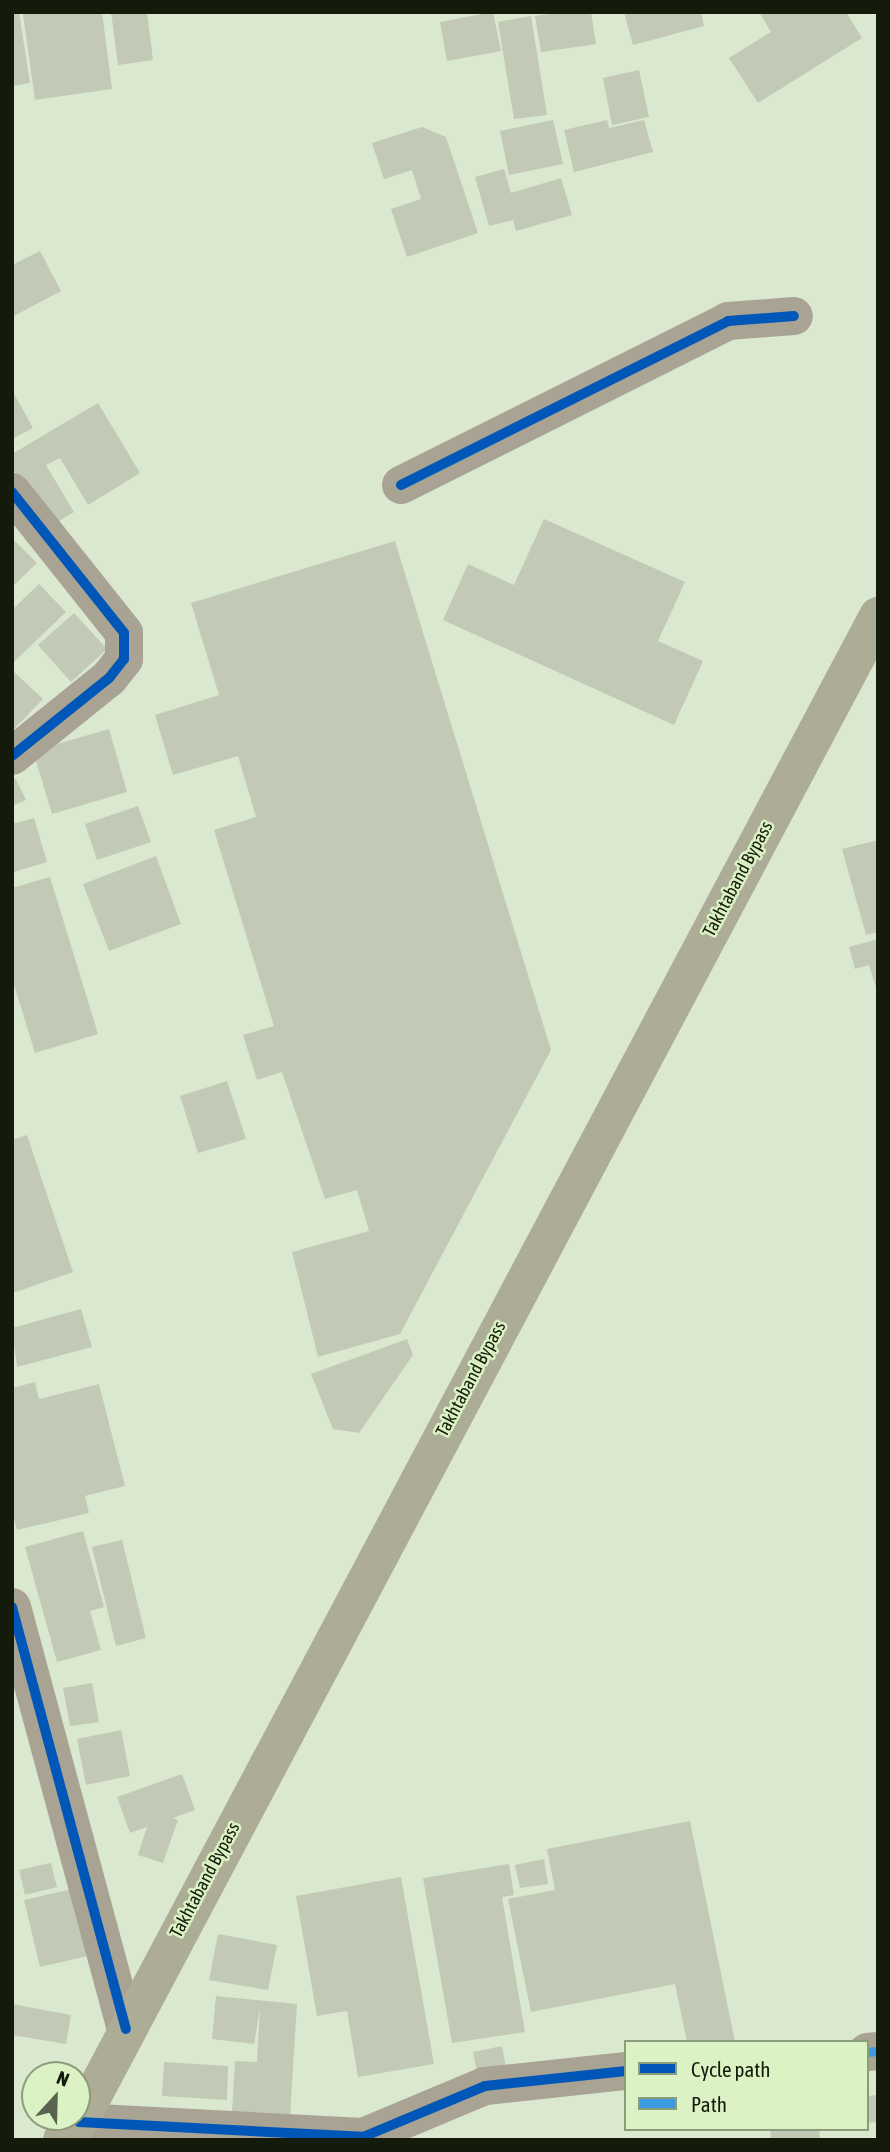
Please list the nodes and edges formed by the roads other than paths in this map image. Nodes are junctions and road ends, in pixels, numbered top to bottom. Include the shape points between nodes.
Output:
1 (794, 316) dead end
2 (401, 485) dead end
3 (12, 492) edge
4 (878, 616) edge
5 (12, 756) edge
6 (12, 1607) edge
7 (126, 2029) junction
8 (624, 2071) edge
9 (91, 2093) edge
10 (70, 2131) edge

1 - 2 street via 728,321
3 - 5 street via 124,633 124,659 109,678
4 - 7 main road, Takhtaband Bypass
6 - 7 street
7 - 9 main road, Takhtaband Bypass
8 - 10 street via 485,2086 363,2137

